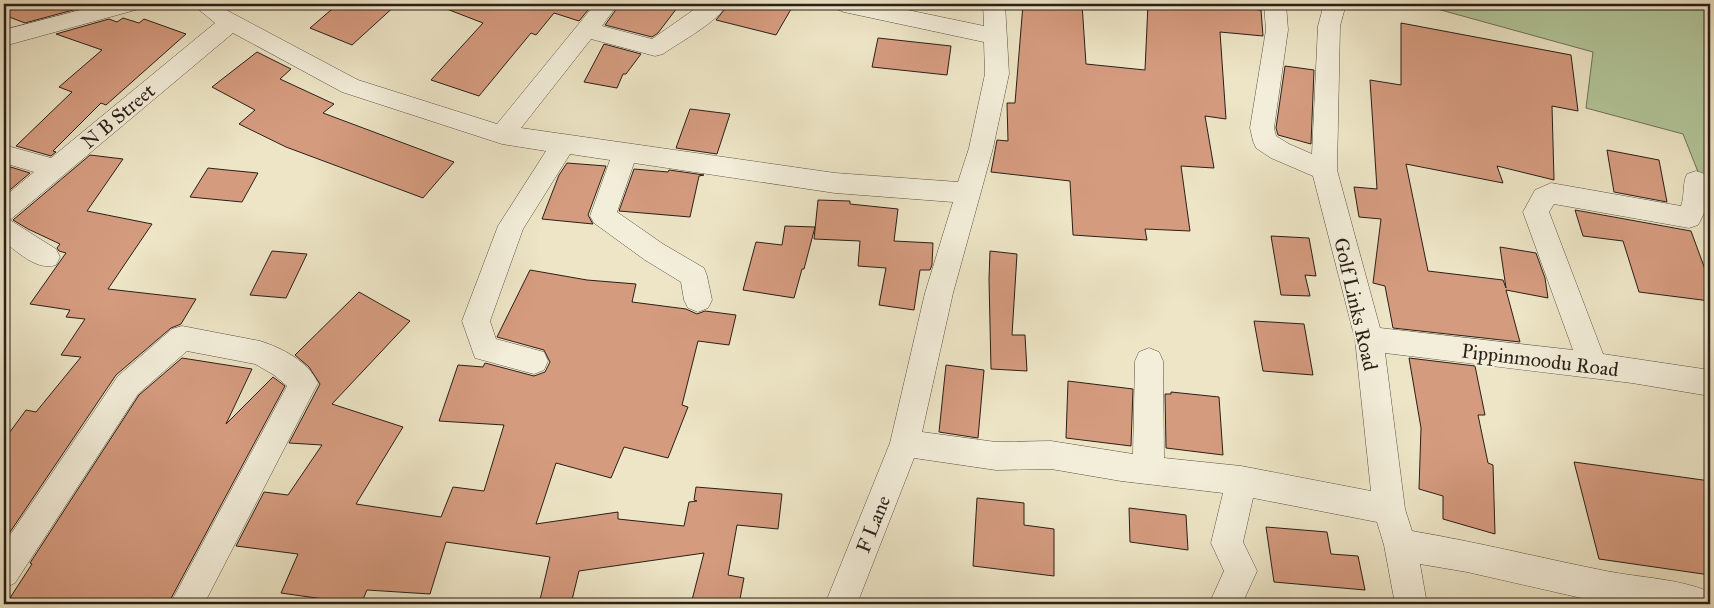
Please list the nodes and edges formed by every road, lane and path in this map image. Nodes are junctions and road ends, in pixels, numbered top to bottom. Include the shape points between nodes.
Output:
1 (131, 4) edge
2 (206, 4) edge
3 (607, 4) edge
4 (716, 4) edge
5 (844, 4) edge
6 (994, 4) edge
7 (1274, 4) edge
8 (1335, 4) edge
9 (230, 20) junction
10 (587, 30) junction
11 (995, 36) junction
12 (4, 38) edge
13 (502, 135) junction
14 (563, 145) junction
15 (625, 153) junction
16 (4, 154) edge
17 (55, 169) junction
18 (1324, 170) junction
19 (1696, 181) dead end
20 (968, 193) junction
21 (4, 212) edge
22 (4, 229) edge
23 (47, 257) dead end
24 (698, 300) dead end
25 (1369, 339) junction
26 (534, 361) dead end
27 (1149, 361) dead end
28 (1593, 366) junction
29 (1710, 383) edge
30 (905, 443) junction
31 (1150, 470) junction
32 (1241, 480) junction
33 (1390, 509) junction
34 (1400, 545) junction
35 (4, 572) edge
36 (186, 604) edge
37 (841, 604) edge
38 (1225, 604) edge
39 (1411, 604) edge
40 (1700, 604) edge

1 - 12 street
2 - 9 street
3 - 10 street
4 - 10 street via 656,48
5 - 11 street
6 - 11 street, F Lane
7 - 18 street via 1277,30 1262,128 1265,141
8 - 18 street, Golf Links Road via 1329,26
9 - 13 street via 350,86
9 - 17 street, N B Street
10 - 13 street
11 - 20 street, F Lane via 997,74
13 - 14 street
14 - 15 street
14 - 26 street via 511,226 476,321 486,348
15 - 20 street via 835,183
15 - 24 street via 604,216 694,276
16 - 17 street
17 - 21 street, N B Street
18 - 25 street, Golf Links Road
19 - 28 street via 1697,198 1690,218 1551,193 1544,197 1536,212
20 - 30 street, F Lane via 938,293
22 - 23 street
25 - 28 street, Pippinmoodu Road
25 - 33 street, Golf Links Road
27 - 31 street
28 - 29 street, Pippinmoodu Road
30 - 31 street via 996,456 1051,455
30 - 37 street, F Lane
31 - 32 street
32 - 33 street
32 - 38 street via 1227,543 1241,571
33 - 34 street, Golf Links Road
34 - 39 street, Golf Links Road
34 - 40 street
35 - 36 street via 128,384 182,338 260,353 284,366 304,383

